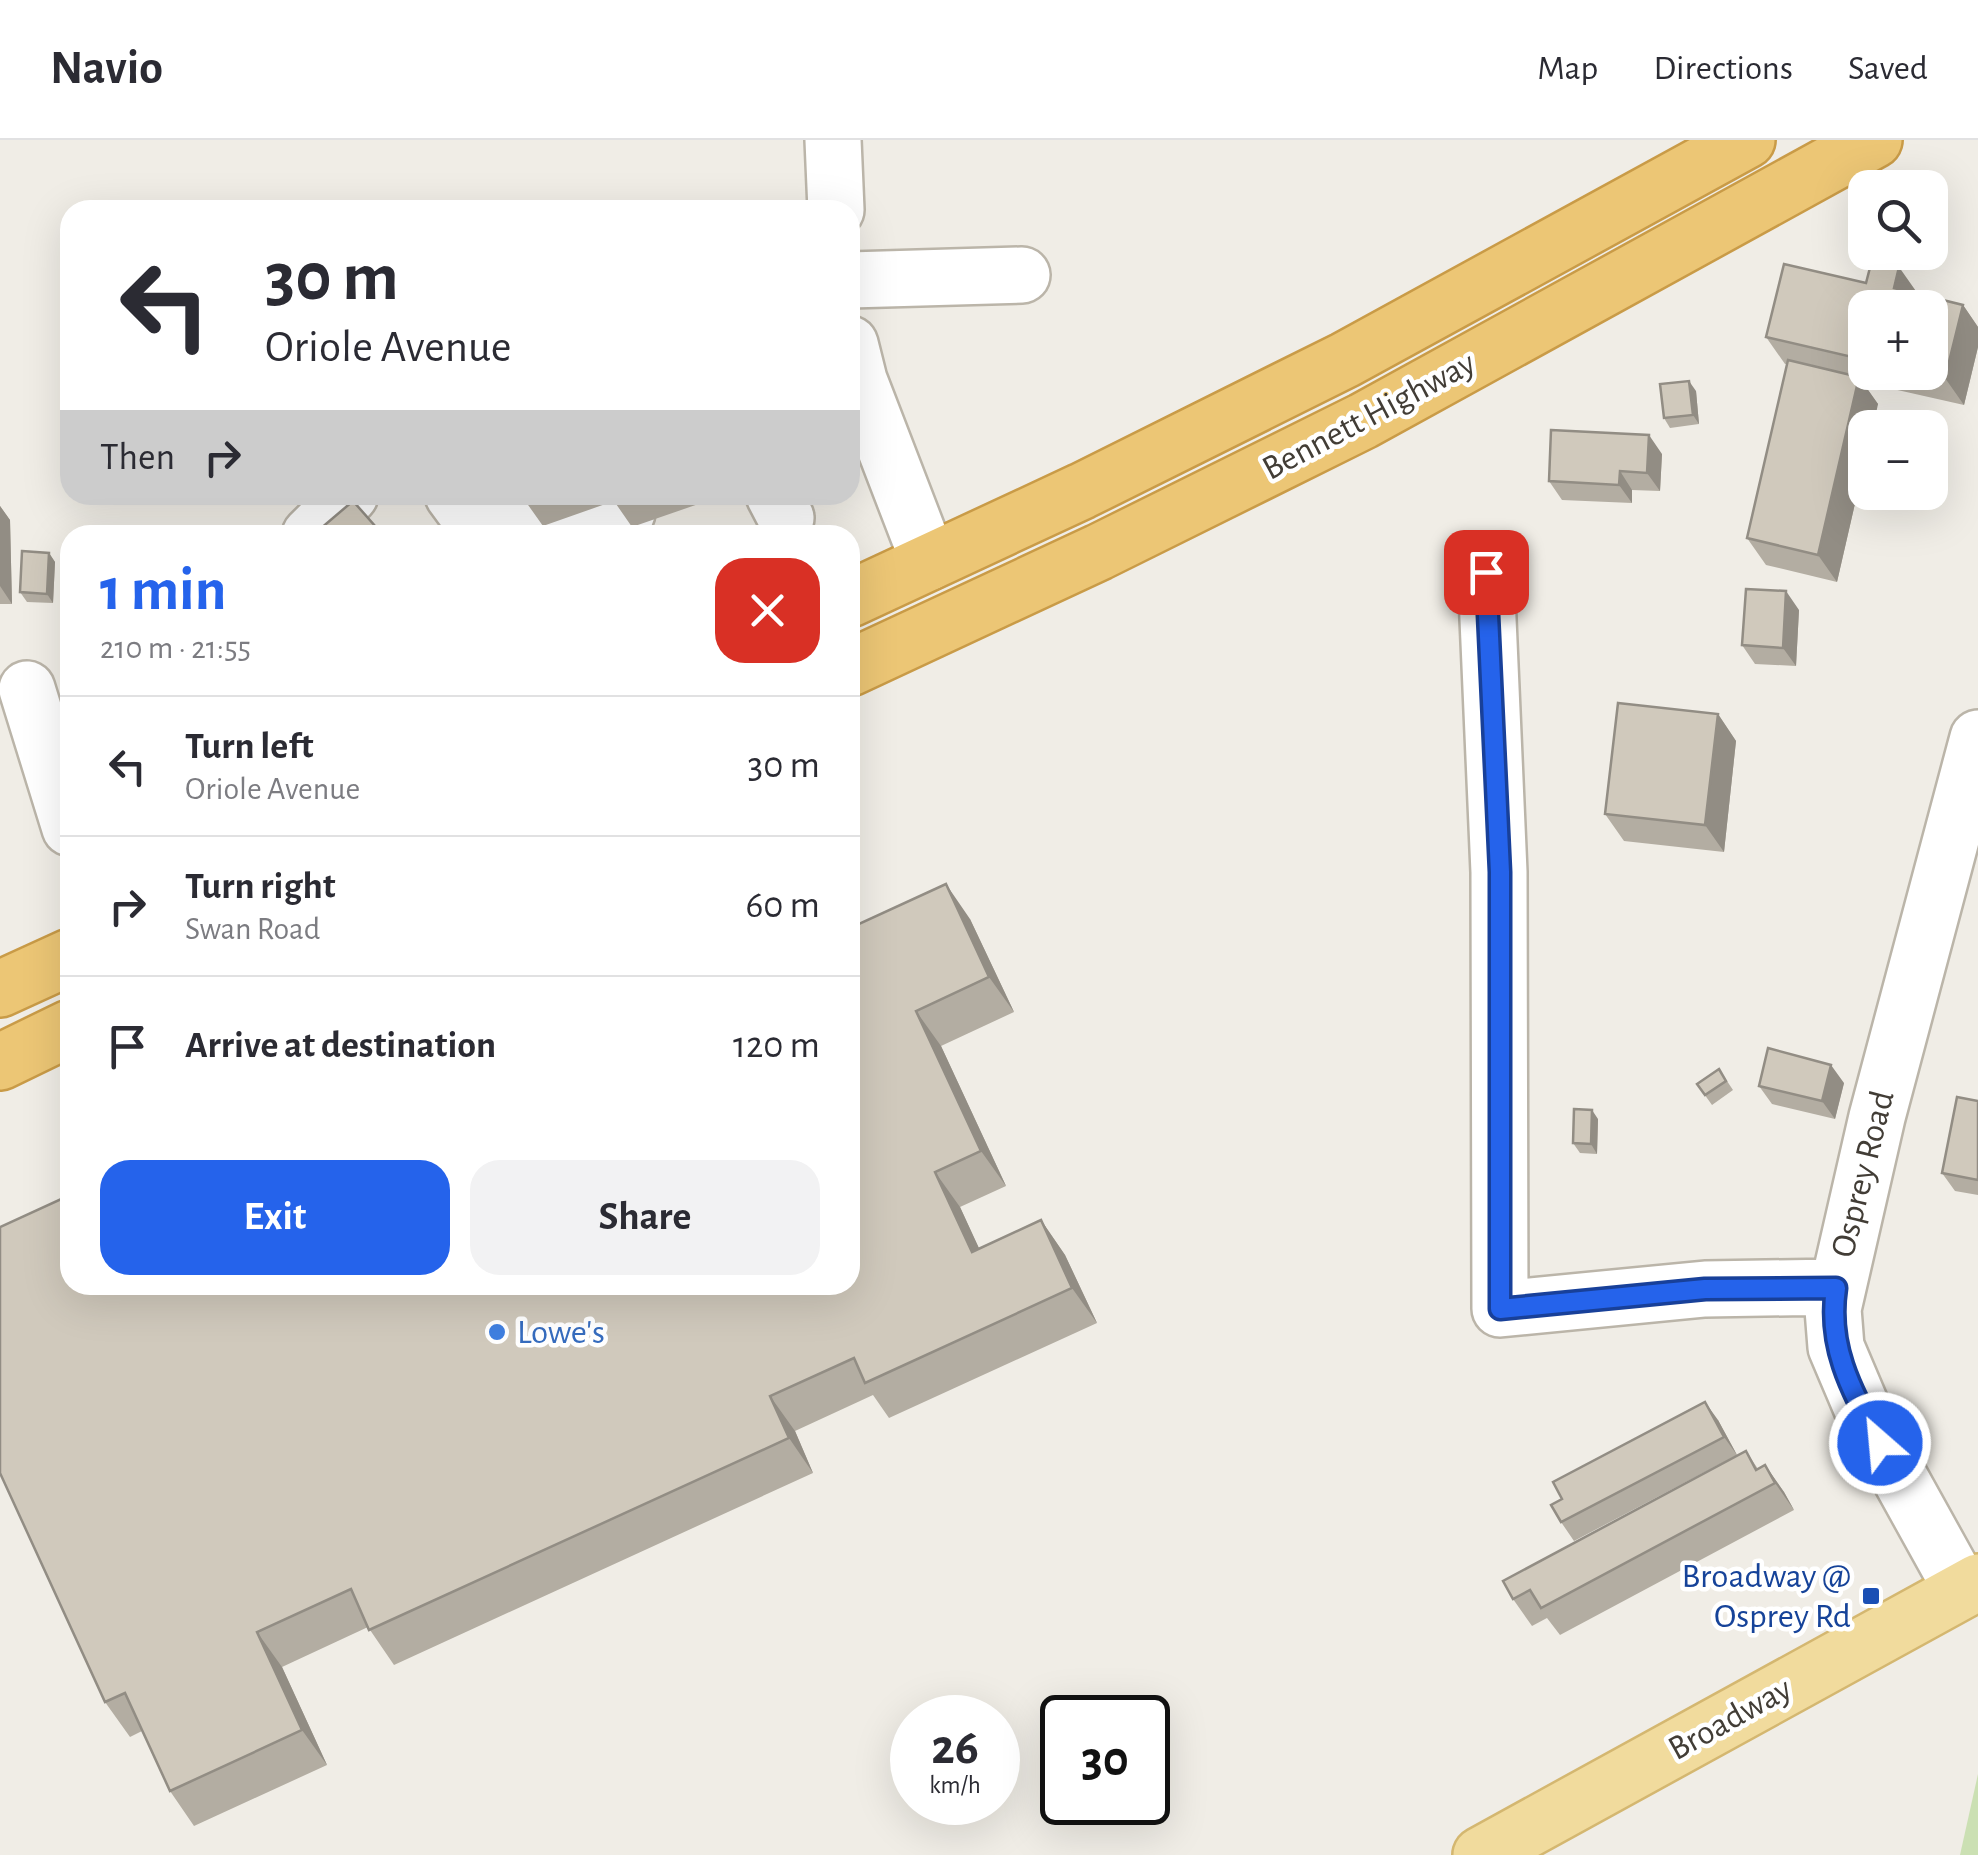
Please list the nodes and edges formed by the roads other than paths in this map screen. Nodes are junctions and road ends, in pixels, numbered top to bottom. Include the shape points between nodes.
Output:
1 (833, 140) edge
2 (1748, 140) edge
3 (1874, 140) edge
4 (836, 200) edge
5 (1022, 275) dead end
6 (860, 280) edge
7 (860, 383) edge
8 (340, 505) edge
9 (450, 512) edge
10 (627, 512) dead end
11 (549, 520) edge
12 (320, 525) edge
13 (929, 562) junction
14 (1486, 572) dead end
15 (860, 593) edge
16 (860, 663) edge
17 (32, 688) edge
18 (1978, 738) edge
19 (60, 791) edge
20 (60, 962) edge
21 (0, 990) edge
22 (60, 1033) edge
23 (0, 1062) edge
24 (1836, 1288) junction
25 (1970, 1586) edge
26 (1481, 1855) edge

1 - 4 street
2 - 13 highway, Bennett Highway via 1345,360
3 - 16 highway, Bennett Highway via 1346,429
5 - 6 street
7 - 13 street
8 - 12 street
9 - 11 street
10 - 11 street
13 - 15 highway, Bennett Highway
14 - 24 street via 1500,872 1500,1309 1705,1289
17 - 19 street
18 - 24 street, Osprey Road
20 - 21 highway
22 - 23 highway
24 - 25 street, Osprey Road via 1833,1332 1864,1414
25 - 26 main road, Broadway

